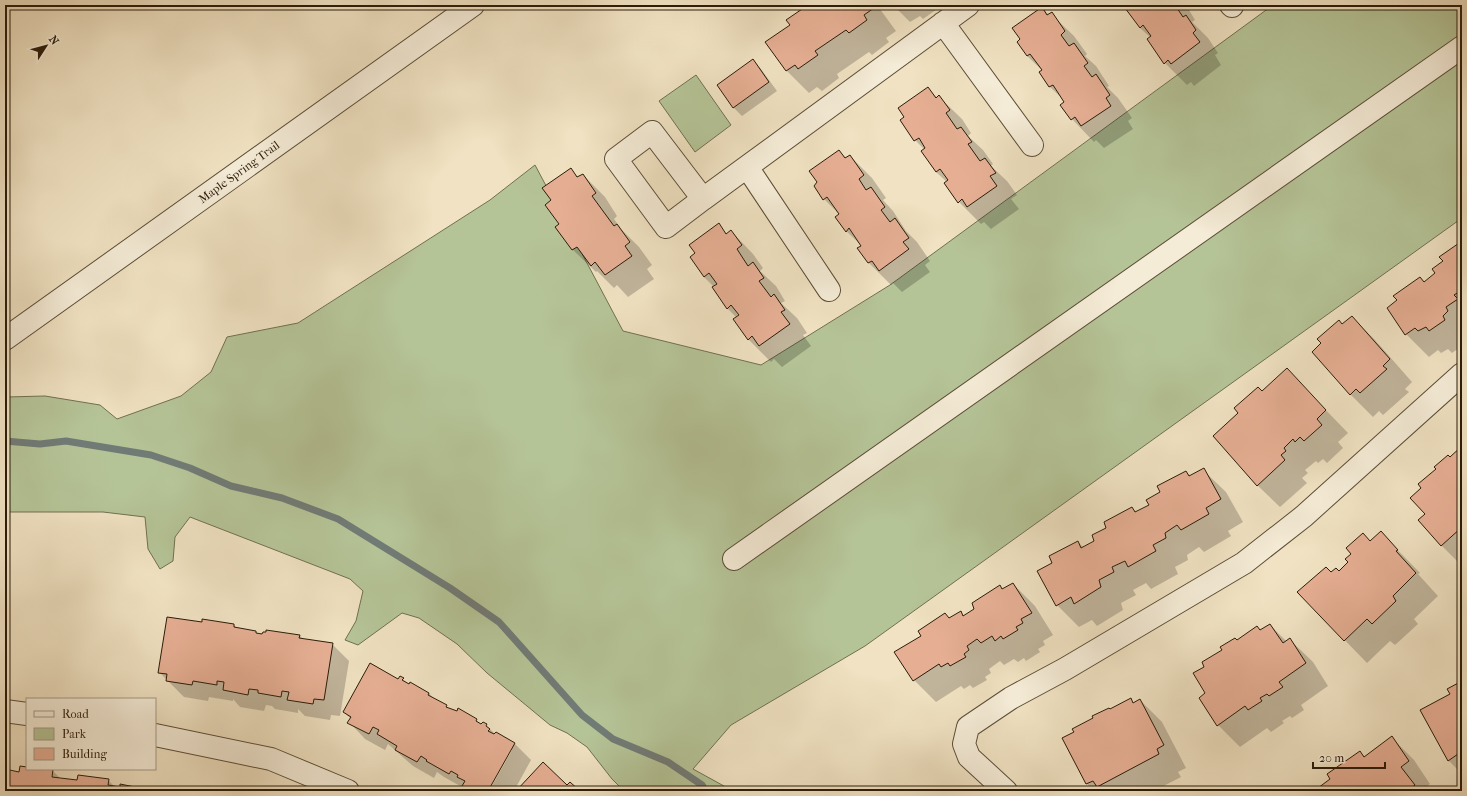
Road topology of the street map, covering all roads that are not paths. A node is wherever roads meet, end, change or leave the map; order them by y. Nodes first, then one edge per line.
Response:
1 (473, 5) edge
2 (968, 5) edge
3 (944, 23) junction
4 (1462, 47) edge
5 (1032, 145) dead end
6 (747, 167) junction
7 (703, 199) dead end
8 (829, 290) dead end
9 (5, 339) edge
10 (1462, 374) edge
11 (734, 558) dead end
12 (5, 711) edge
13 (26, 714) edge
14 (156, 735) edge
15 (348, 791) edge
16 (1006, 791) edge

1 - 9 street, Maple Spring Trail
2 - 3 street
3 - 5 street
3 - 6 street
4 - 11 street
6 - 7 street
6 - 8 street
10 - 16 street
12 - 13 street
14 - 15 street

